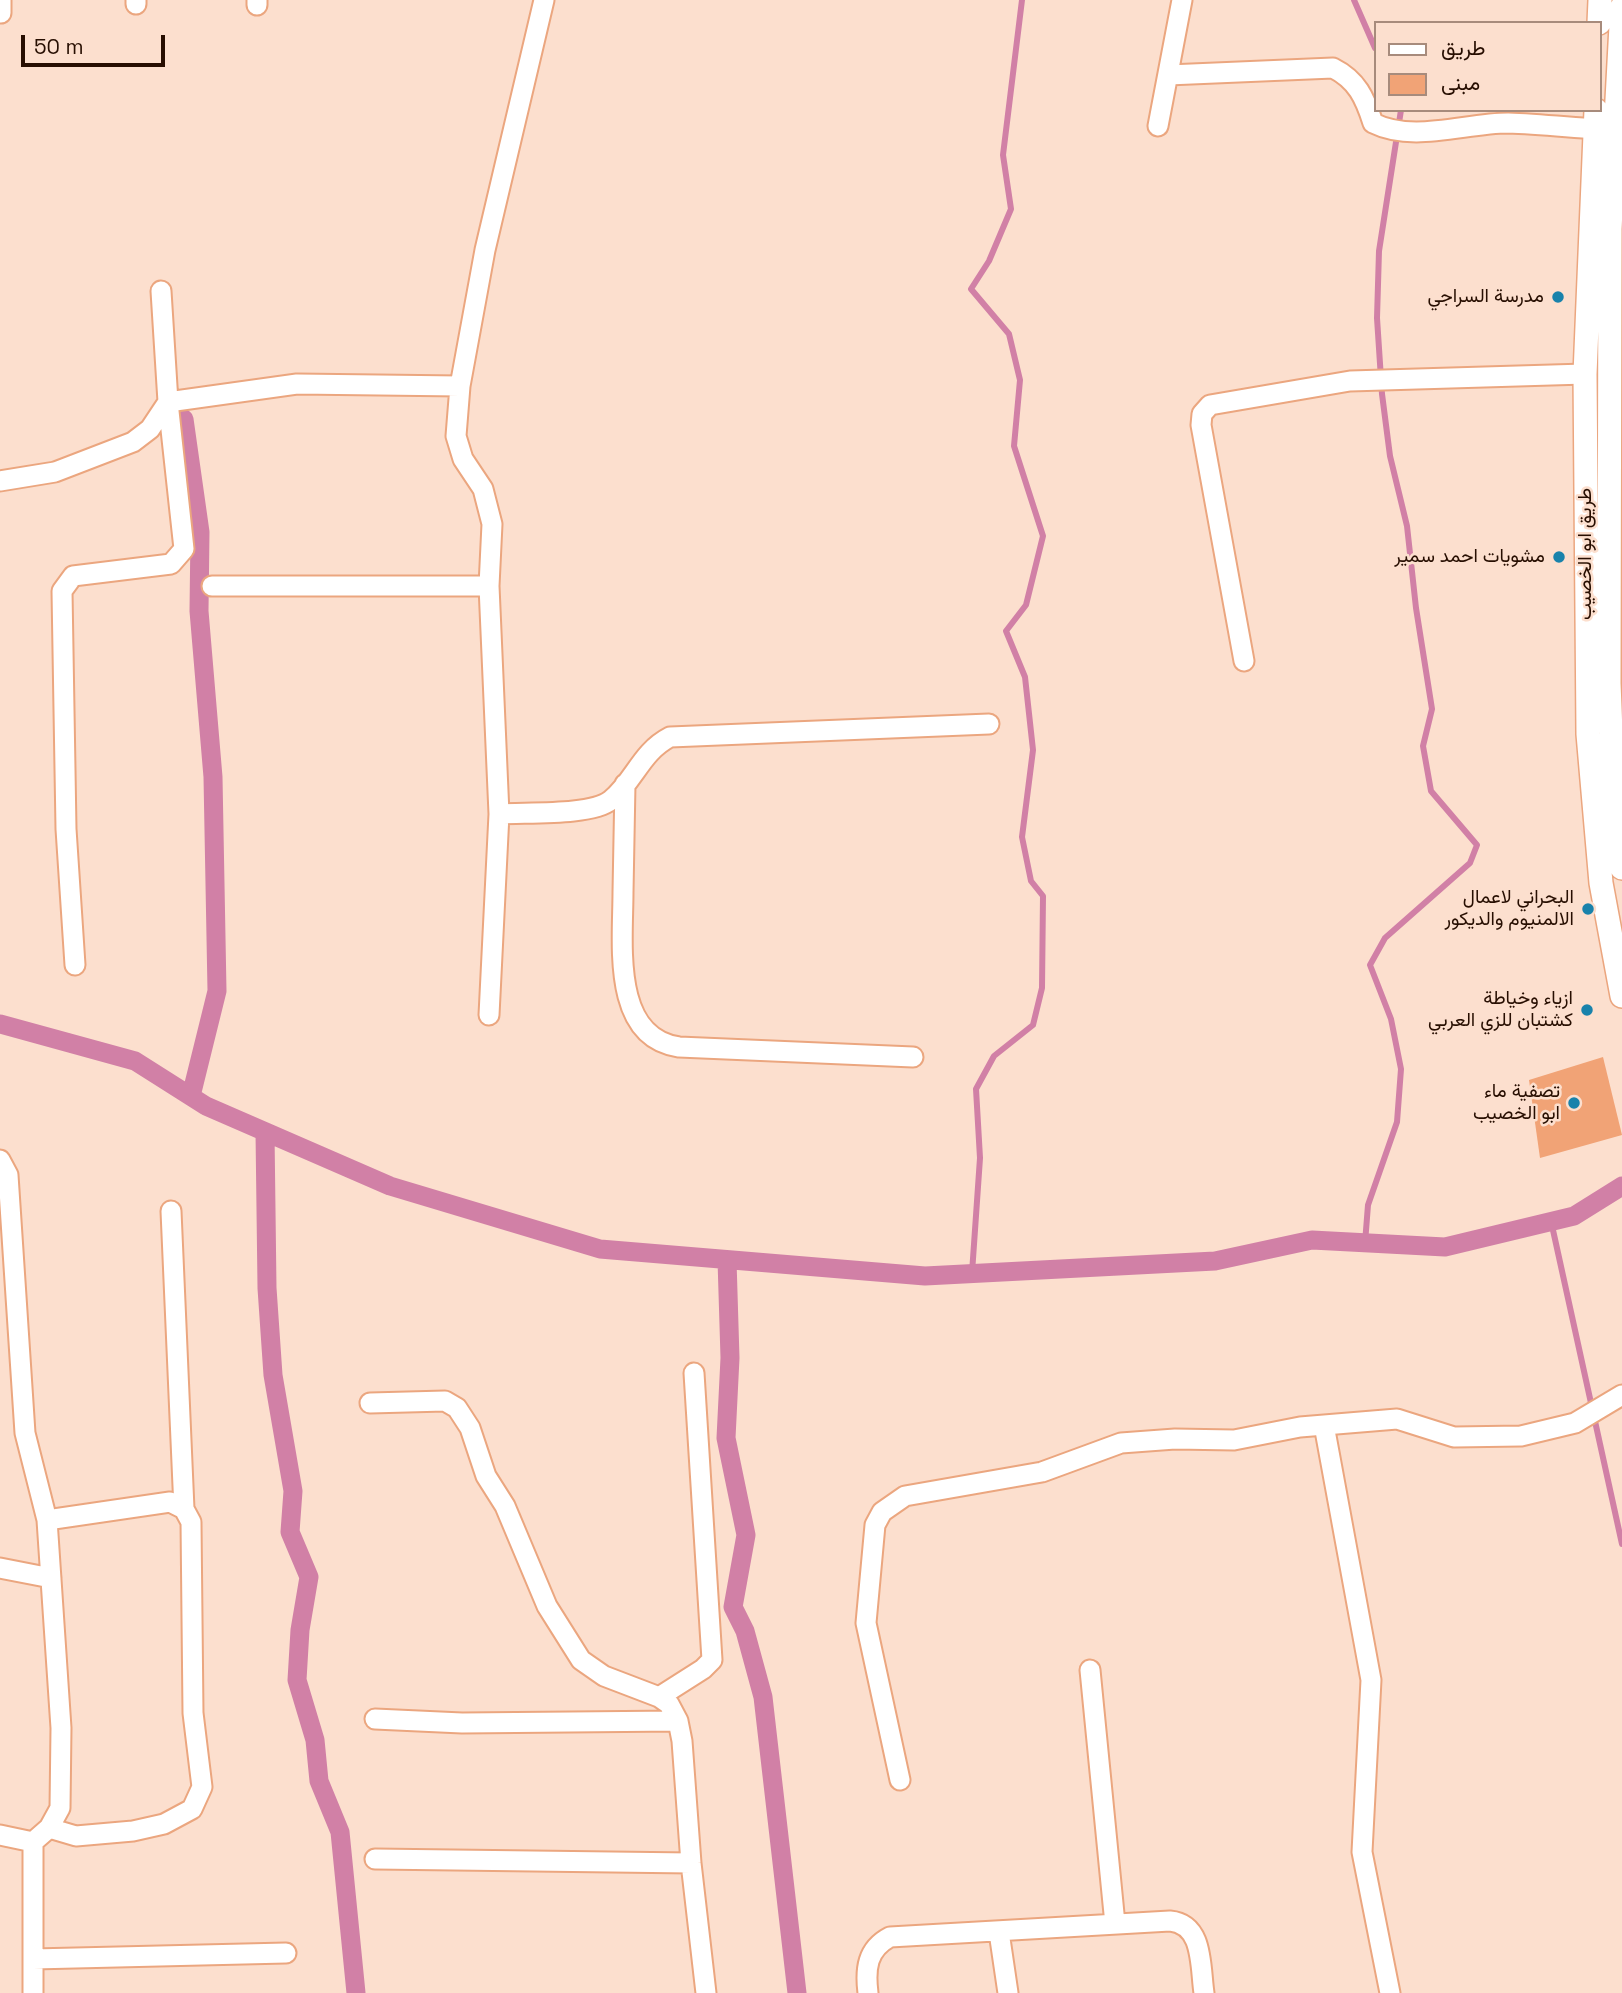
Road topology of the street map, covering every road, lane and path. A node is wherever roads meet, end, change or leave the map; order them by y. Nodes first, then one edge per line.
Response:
1 (544, 0) edge
2 (1182, 0) edge
3 (1600, 0) edge
4 (1622, 7) edge
5 (1599, 21) edge
6 (1168, 75) junction
7 (1595, 119) edge
8 (1158, 126) dead end
9 (1616, 230) edge
10 (161, 291) dead end
11 (1585, 374) junction
12 (460, 386) junction
13 (168, 402) junction
14 (0, 481) edge
15 (212, 586) dead end
16 (489, 586) junction
17 (1244, 661) dead end
18 (989, 724) dead end
19 (625, 784) junction
20 (499, 814) junction
21 (1622, 868) edge
22 (75, 965) dead end
23 (1622, 996) edge
24 (489, 1015) dead end
25 (913, 1057) dead end
26 (0, 1160) edge
27 (172, 1211) dead end
28 (694, 1373) dead end
29 (1616, 1397) edge
30 (370, 1403) dead end
31 (1324, 1425) junction
32 (184, 1509) junction
33 (47, 1520) junction
34 (0, 1568) edge
35 (51, 1578) junction
36 (1090, 1670) dead end
37 (659, 1697) junction
38 (375, 1718) dead end
39 (678, 1721) junction
40 (900, 1780) dead end
41 (49, 1828) junction
42 (0, 1835) edge
43 (33, 1842) junction
44 (375, 1859) dead end
45 (691, 1863) junction
46 (1115, 1924) junction
47 (999, 1931) junction
48 (286, 1952) dead end
49 (33, 1959) junction
50 (33, 1993) edge
51 (706, 1993) edge
52 (868, 1993) edge
53 (1008, 1993) edge
54 (1204, 1993) edge
55 (1390, 1993) edge

1 - 12 street
2 - 6 street
3 - 5 main road
4 - 9 main road, طريق ابو الخصيب
6 - 7 street
6 - 8 street
7 - 11 main road, طريق ابو الخصيب
9 - 21 main road, طريق ابو الخصيب
10 - 13 street
11 - 17 street
11 - 23 main road, طريق ابو الخصيب
12 - 13 street
12 - 16 street
13 - 14 street
13 - 22 street
15 - 16 street
16 - 20 street
18 - 19 street
19 - 20 street
19 - 25 street
20 - 24 street
26 - 33 street
27 - 32 street
28 - 37 street
29 - 31 street
30 - 37 street
31 - 40 street
31 - 55 street
32 - 33 street
32 - 41 street
33 - 35 street
34 - 35 street
35 - 41 street
36 - 46 street
37 - 39 street
38 - 39 street
39 - 45 street
41 - 43 street
42 - 43 street
43 - 49 street
44 - 45 street
45 - 51 street
46 - 47 street
46 - 54 street
47 - 52 street
47 - 53 street
48 - 49 street
49 - 50 street

